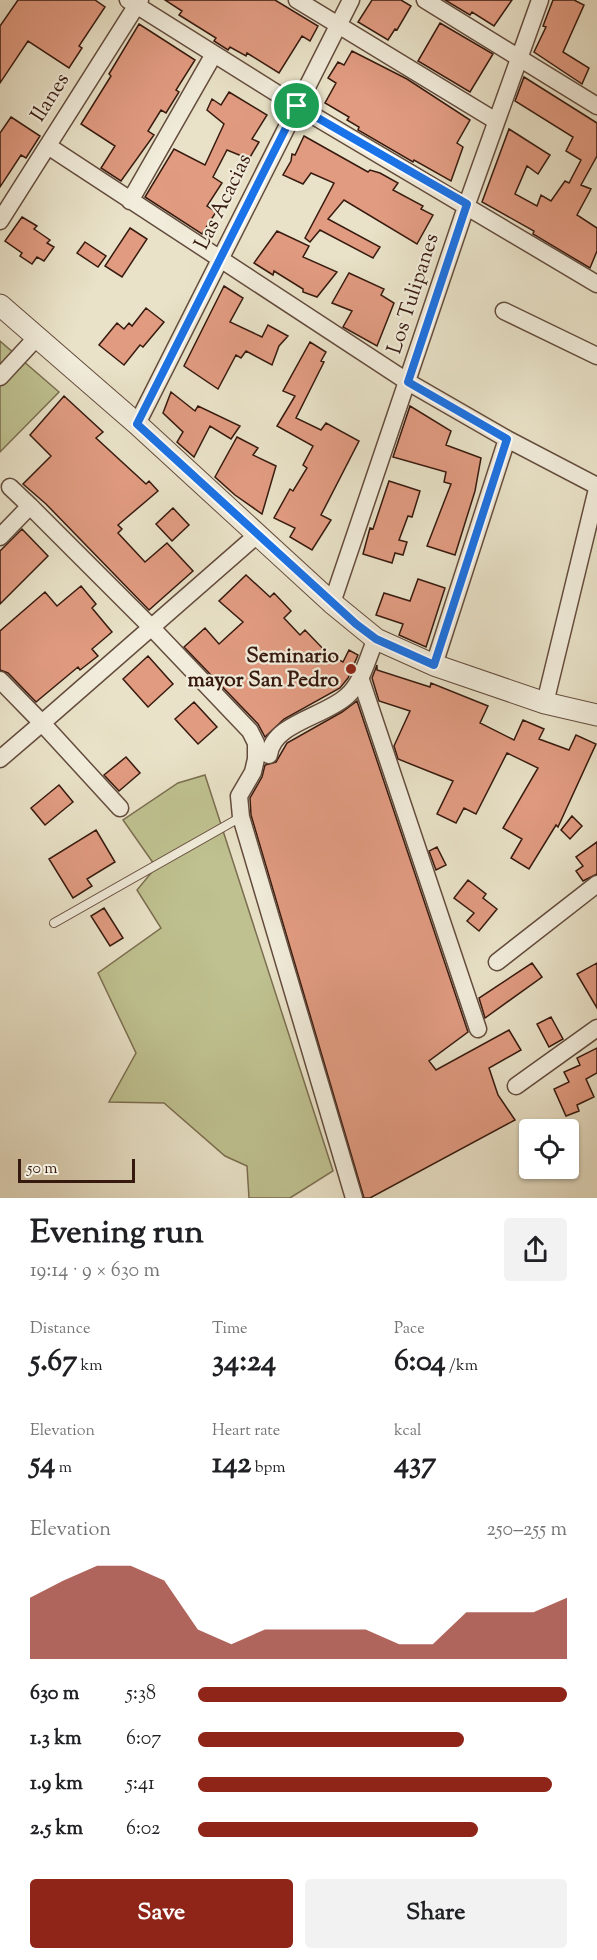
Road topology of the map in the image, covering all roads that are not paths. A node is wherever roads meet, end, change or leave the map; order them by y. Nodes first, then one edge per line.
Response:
1 (297, 0) edge
2 (351, 0) edge
3 (425, 0) edge
4 (540, 0) edge
5 (135, 2) edge
6 (338, 26) junction
7 (214, 54) junction
8 (520, 57) junction
9 (297, 106) junction
10 (597, 106) edge
11 (496, 121) junction
12 (48, 146) junction
13 (130, 201) junction
14 (467, 204) junction
15 (0, 220) edge
16 (221, 260) junction
17 (597, 284) edge
18 (0, 305) edge
19 (504, 311) dead end
20 (37, 337) junction
21 (597, 356) edge
22 (0, 377) edge
23 (408, 382) junction
24 (137, 424) junction
25 (507, 439) junction
26 (10, 487) dead end
27 (597, 488) edge
28 (30, 506) junction
29 (257, 535) junction
30 (0, 537) edge
31 (332, 603) junction
32 (152, 628) junction
33 (376, 639) junction
34 (434, 665) junction
35 (0, 680) edge
36 (361, 680) junction
37 (545, 703) junction
38 (597, 715) edge
39 (42, 723) junction
40 (269, 755) dead end
41 (0, 759) edge
42 (120, 808) dead end
43 (241, 816) junction
44 (597, 884) edge
45 (54, 923) dead end
46 (497, 962) dead end
47 (597, 1028) edge
48 (478, 1029) dead end
49 (516, 1086) dead end
50 (354, 1198) edge

1 - 6 street
2 - 6 street, Las Acacias
3 - 8 street
4 - 8 street, Los Tulipanes
5 - 7 street
5 - 12 street, Ilanes
6 - 9 street, Las Acacias
6 - 11 street
7 - 9 street
7 - 13 street
8 - 10 street
8 - 11 street, Los Tulipanes
9 - 14 street
9 - 16 street, Las Acacias
11 - 14 street, Los Tulipanes
12 - 13 street
12 - 15 street, Ilanes
13 - 16 street
14 - 17 street
14 - 23 street, Los Tulipanes
16 - 23 street
16 - 24 street, Las Acacias
18 - 20 street
19 - 21 street
20 - 22 street
20 - 24 street
23 - 25 street
23 - 31 street, Los Tulipanes
24 - 29 street
25 - 27 street
25 - 34 street
26 - 28 street
27 - 37 street
28 - 30 street
28 - 32 street
29 - 31 street
29 - 32 street
31 - 33 street
32 - 39 street
32 - 43 street
33 - 34 street
33 - 36 street
34 - 37 street
35 - 39 street
36 - 40 street
36 - 48 street
37 - 38 street
39 - 41 street
39 - 42 street
43 - 45 lane
43 - 50 street
44 - 46 street
47 - 49 street

